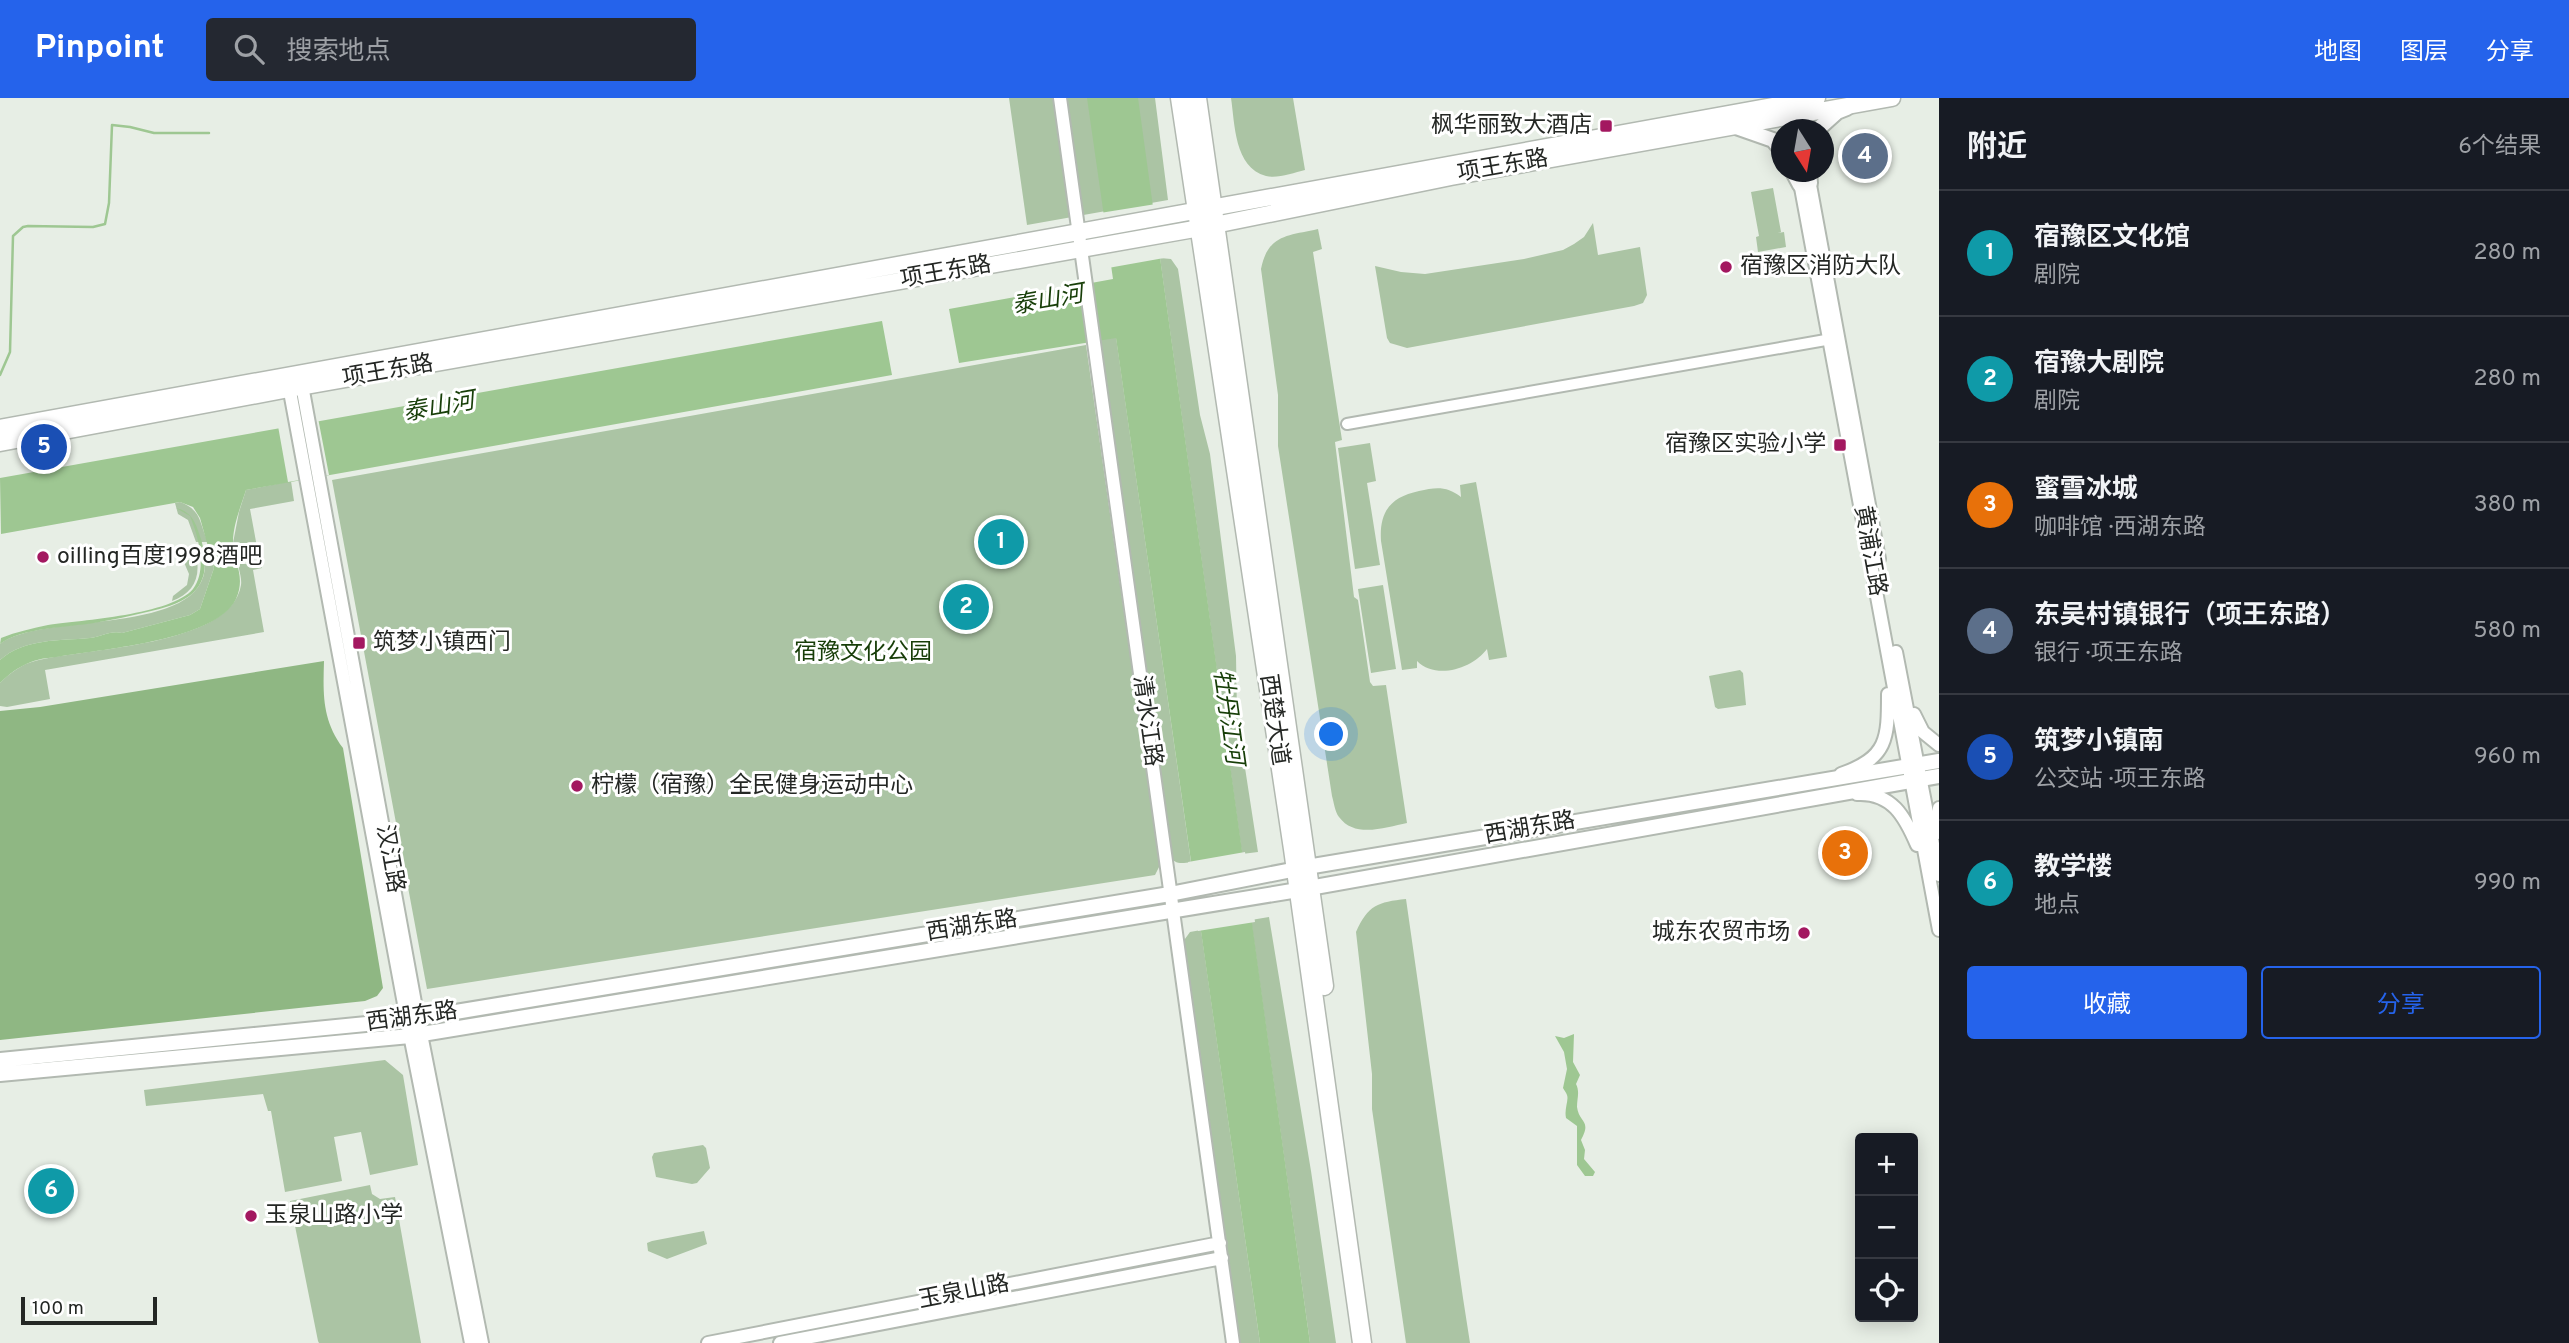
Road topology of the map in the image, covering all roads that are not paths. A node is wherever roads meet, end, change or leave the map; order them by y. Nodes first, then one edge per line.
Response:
1 (1060, 98) edge
2 (1180, 98) edge
3 (1197, 98) edge
4 (1761, 98) edge
5 (1817, 98) edge
6 (1892, 98) edge
7 (1858, 104) junction
8 (1793, 111) edge
9 (1830, 119) edge
10 (1731, 120) junction
11 (1771, 139) edge
12 (1804, 182) edge
13 (1206, 218) junction
14 (1078, 232) junction
15 (1080, 249) junction
16 (1835, 338) junction
17 (294, 381) junction
18 (1347, 424) dead end
19 (0, 428) edge
20 (0, 443) edge
21 (1893, 657) junction
22 (1939, 745) edge
23 (1939, 761) edge
24 (1914, 773) junction
25 (1939, 776) edge
26 (1807, 783) junction
27 (1812, 799) junction
28 (1939, 808) edge
29 (1301, 868) junction
30 (1934, 869) edge
31 (1304, 889) junction
32 (1177, 892) junction
33 (1180, 910) junction
34 (1939, 930) edge
35 (413, 1020) junction
36 (416, 1035) junction
37 (0, 1060) edge
38 (0, 1073) edge
39 (1220, 1243) junction
40 (1222, 1258) junction
41 (471, 1343) edge
42 (482, 1343) edge
43 (708, 1343) edge
44 (780, 1343) edge
45 (1233, 1343) edge
46 (1363, 1343) edge
47 (1375, 1343) edge

1 - 14 street, 清水江路
2 - 13 highway, 西楚大道
3 - 13 highway, 西楚大道
4 - 10 main road
5 - 8 main road, 项王东路
6 - 7 main road, 项王东路
7 - 8 main road, 项王东路
7 - 9 main road
8 - 10 main road, 项王东路
10 - 11 main road
10 - 13 main road, 项王东路
12 - 16 street, 黄浦江路
13 - 14 main road, 项王东路
13 - 15 main road, 项王东路
13 - 29 highway, 西楚大道
14 - 15 street, 清水江路
14 - 17 main road, 项王东路
15 - 17 main road, 项王东路
15 - 32 street, 清水江路
16 - 18 street
16 - 21 street, 黄浦江路
17 - 19 main road, 项王东路
17 - 20 main road, 项王东路
17 - 35 street, 汉江路
21 - 22 street
21 - 24 street, 黄浦江路
21 - 26 street
23 - 24 main road, 西湖东路
24 - 25 main road, 西湖东路
24 - 26 main road, 西湖东路
24 - 27 main road, 西湖东路
24 - 30 street, 黄浦江路
26 - 29 main road, 西湖东路
27 - 30 street
27 - 31 main road, 西湖东路
28 - 30 street
29 - 31 highway, 西楚大道
29 - 32 main road, 西湖东路
30 - 34 street, 黄浦江路
31 - 33 main road, 西湖东路
31 - 46 highway, 西楚大道
31 - 47 highway, 西楚大道
32 - 33 street, 清水江路
32 - 35 main road, 西湖东路
33 - 36 main road, 西湖东路
33 - 39 street, 清水江路
35 - 36 street, 汉江路
35 - 37 main road, 西湖东路
36 - 38 main road, 西湖东路
36 - 41 street, 汉江路
36 - 42 street, 汉江路
39 - 40 street, 清水江路
39 - 43 street, 玉泉山路
40 - 44 street, 玉泉山路
40 - 45 street, 清水江路

